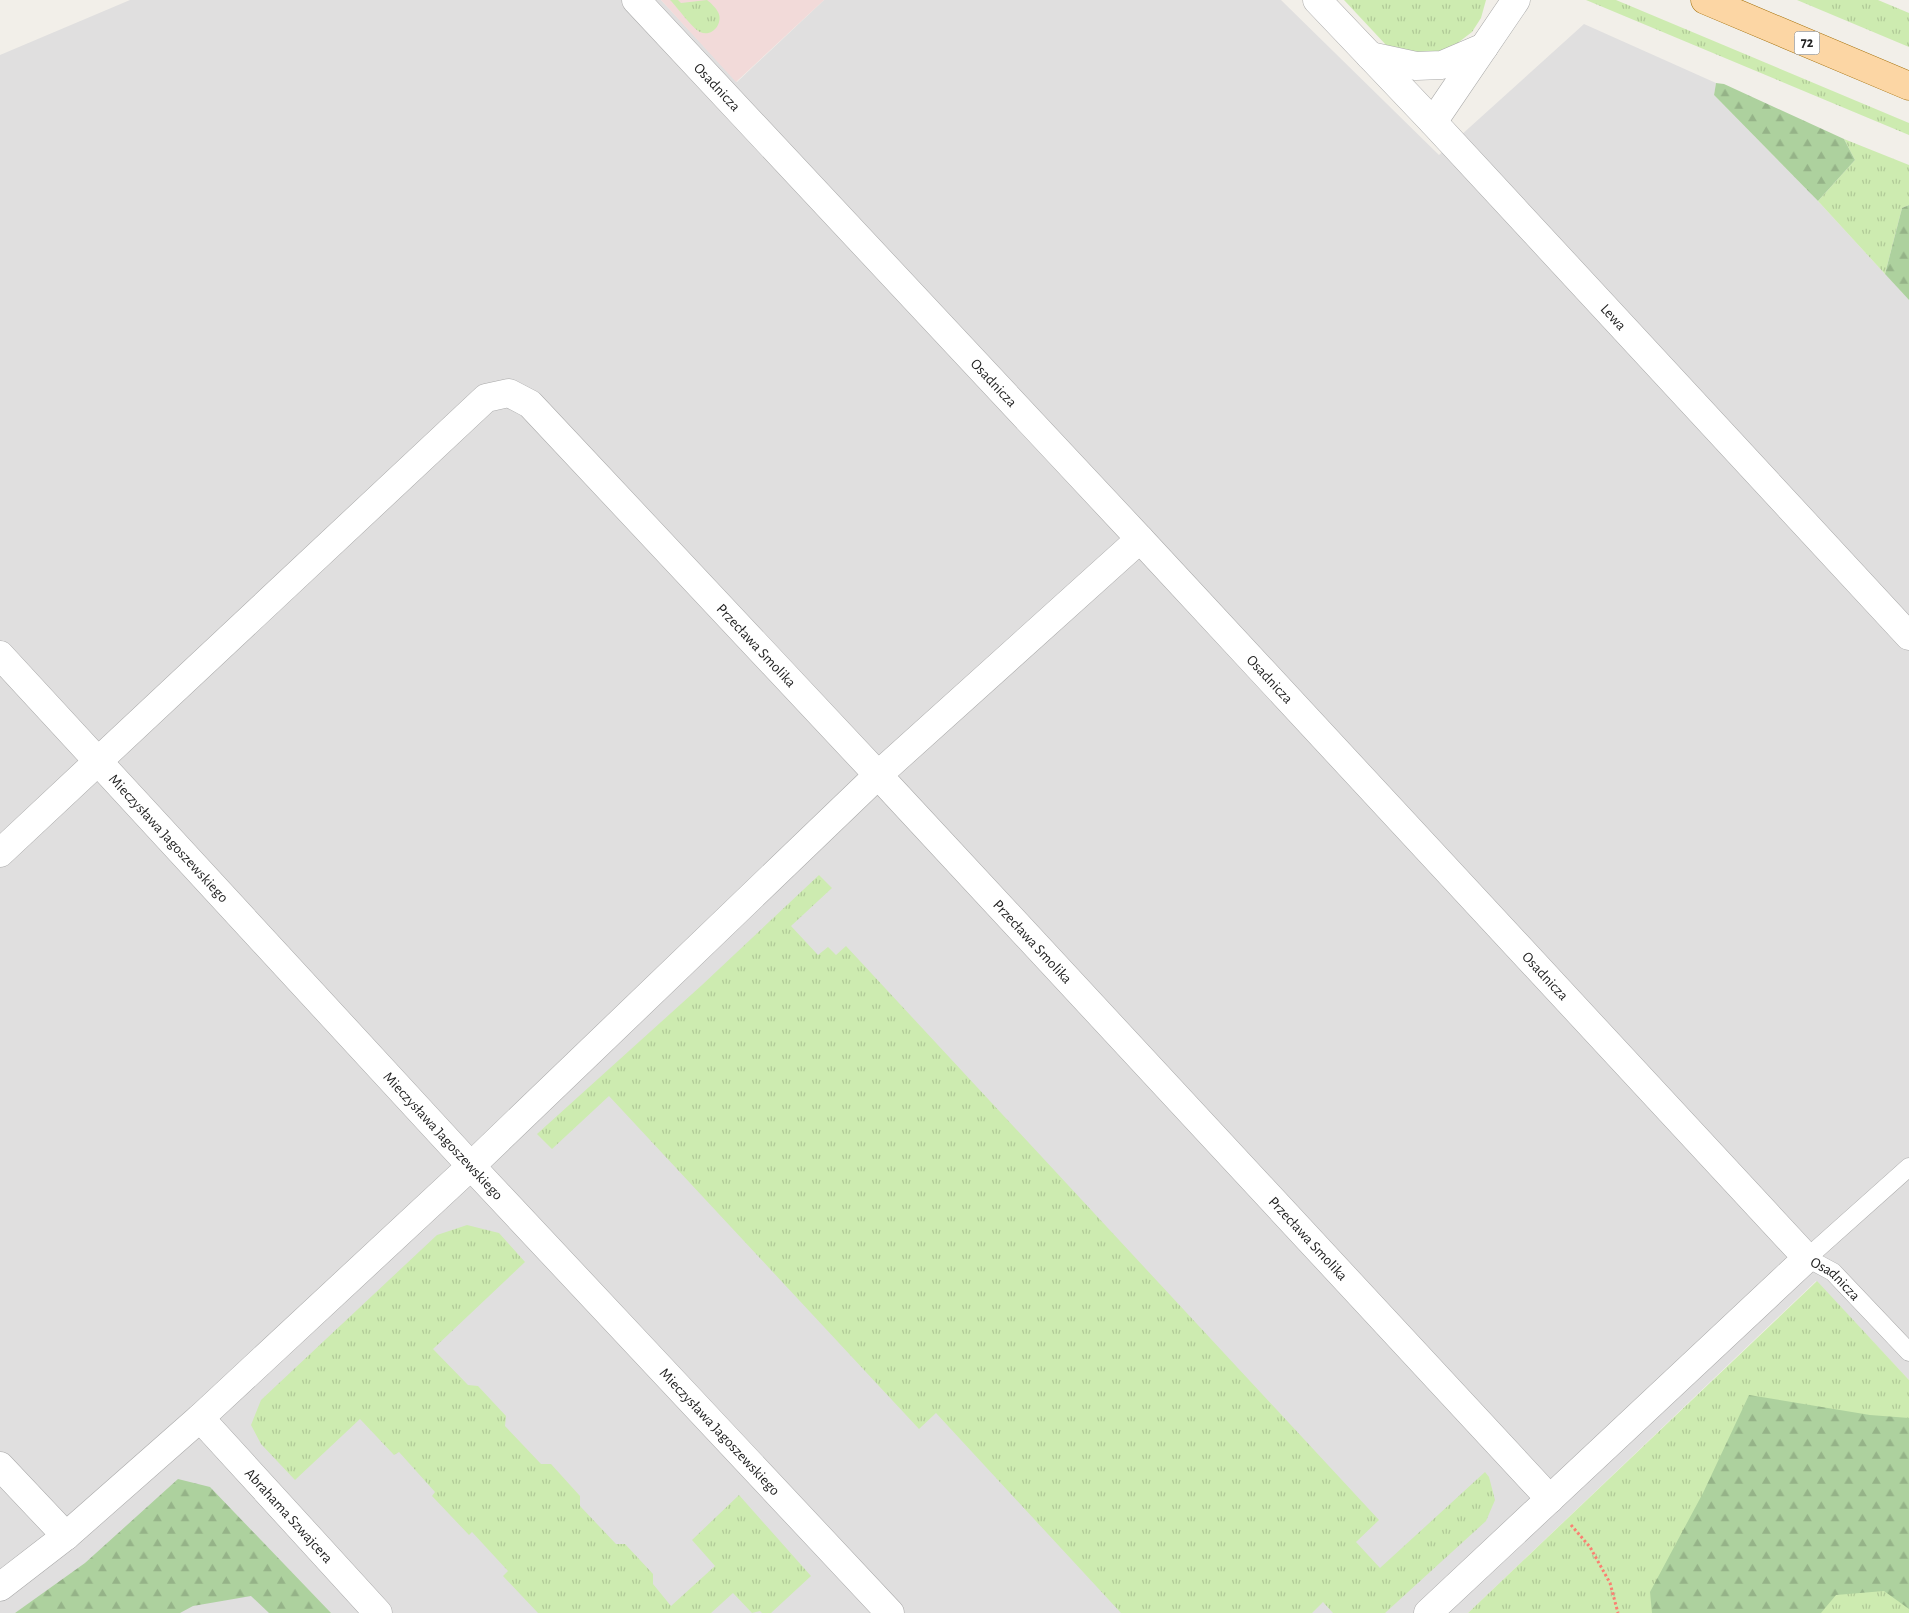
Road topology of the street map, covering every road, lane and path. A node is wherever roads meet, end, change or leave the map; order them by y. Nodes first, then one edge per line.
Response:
1 (636, 0) edge
2 (1316, 0) edge
3 (1516, 0) edge
4 (1705, 0) edge
5 (1484, 47) junction
6 (1370, 56) junction
7 (1909, 86) edge
8 (1433, 122) junction
9 (1140, 539) junction
10 (1909, 636) edge
11 (0, 655) edge
12 (99, 761) junction
13 (878, 775) junction
14 (0, 854) edge
15 (471, 1166) junction
16 (1909, 1167) edge
17 (1807, 1258) junction
18 (1909, 1352) edge
19 (200, 1418) junction
20 (0, 1466) edge
21 (1550, 1499) junction
22 (1571, 1524) dead end
23 (66, 1536) junction
24 (0, 1587) edge
25 (378, 1613) edge
26 (890, 1613) edge
27 (1428, 1613) edge
28 (1618, 1613) edge

1 - 9 street, Osadnicza
2 - 6 street, Lewa
3 - 5 street
4 - 7 main road, 72
5 - 6 street
5 - 8 street
6 - 8 street, Lewa
8 - 10 street, Lewa
9 - 13 street
9 - 17 street, Osadnicza
11 - 12 street, Mieczysława Jagoszewskiego
12 - 13 street, Przecława Smolika
12 - 14 street
12 - 15 street, Mieczysława Jagoszewskiego
13 - 15 street
13 - 21 street, Przecława Smolika
15 - 19 street
15 - 26 street, Mieczysława Jagoszewskiego
16 - 17 lane
17 - 18 lane, Osadnicza
17 - 21 street
19 - 23 street
19 - 25 street, Abrahama Szwajcera
20 - 23 street
21 - 27 street
22 - 28 path
23 - 24 street

